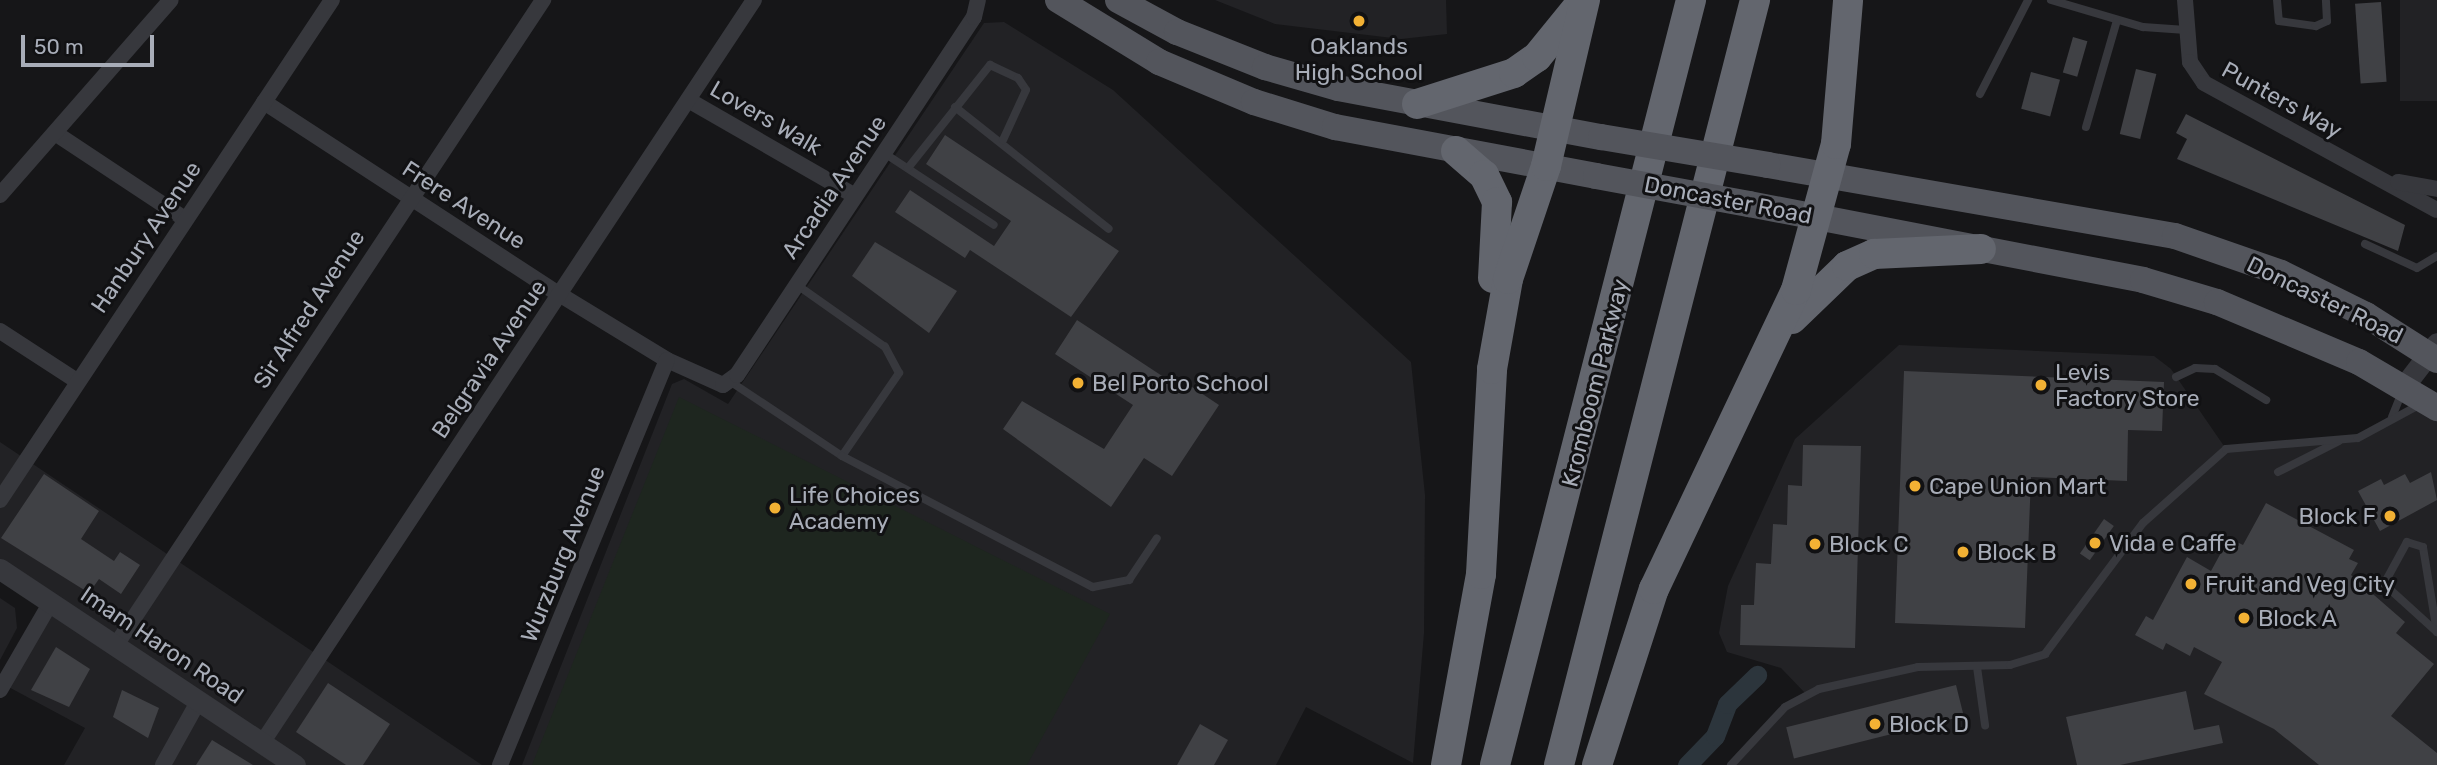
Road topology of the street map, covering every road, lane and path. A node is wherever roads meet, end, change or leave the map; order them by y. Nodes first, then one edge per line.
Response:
1 (171, 0) edge
2 (332, 0) edge
3 (543, 0) edge
4 (754, 0) edge
5 (978, 0) edge
6 (1058, 0) edge
7 (1118, 0) edge
8 (1583, 0) edge
9 (1691, 0) edge
10 (1755, 0) edge
11 (1848, 0) edge
12 (2028, 0) edge
13 (2051, 0) edge
14 (2185, 0) edge
15 (2277, 0) edge
16 (2326, 0) edge
17 (2116, 20) junction
18 (2186, 30) junction
19 (1980, 94) dead end
20 (690, 101) junction
21 (264, 103) junction
22 (1417, 104) junction
23 (955, 107) junction
24 (2086, 127) dead end
25 (1552, 128) junction
26 (55, 133) junction
27 (1003, 140) junction
28 (1456, 151) junction
29 (884, 153) junction
30 (1546, 166) junction
31 (908, 168) junction
32 (1831, 174) junction
33 (2379, 177) junction
34 (2437, 189) edge
35 (0, 195) edge
36 (855, 196) junction
37 (411, 197) junction
38 (2437, 209) edge
39 (1819, 217) junction
40 (185, 219) junction
41 (994, 225) dead end
42 (1109, 229) dead end
43 (2365, 244) dead end
44 (1981, 249) junction
45 (2437, 256) edge
46 (797, 285) junction
47 (559, 294) junction
48 (0, 331) edge
49 (1769, 348) junction
50 (2434, 352) edge
51 (667, 360) junction
52 (1492, 369) junction
53 (2176, 377) dead end
54 (77, 382) junction
55 (723, 383) junction
56 (2404, 386) junction
57 (2266, 400) dead end
58 (2434, 400) edge
59 (2392, 417) junction
60 (2342, 440) junction
61 (842, 456) junction
62 (2278, 472) dead end
63 (0, 500) edge
64 (1157, 538) dead end
65 (0, 569) edge
66 (51, 602) junction
67 (2437, 632) edge
68 (116, 645) junction
69 (1977, 667) junction
70 (0, 690) edge
71 (199, 700) junction
72 (1985, 724) dead end
73 (262, 743) junction
74 (163, 765) edge
75 (295, 765) edge
76 (500, 765) edge
77 (1446, 765) edge
78 (1495, 765) edge
79 (1559, 765) edge
80 (1597, 765) edge
81 (1731, 765) edge

1 - 26 street
2 - 21 street, Hanbury Avenue
3 - 37 street, Sir Alfred Avenue
4 - 20 street, Belgravia Avenue
5 - 29 street, Arcadia Avenue
6 - 28 main road, Doncaster Road
7 - 22 main road, Doncaster Road
8 - 22 highway
8 - 25 highway
9 - 78 highway, Kromboom Parkway
10 - 79 highway
11 - 32 highway
12 - 19 lane
13 - 17 lane
14 - 18 street, Punters Way
15 - 16 lane
17 - 18 lane
17 - 24 lane
18 - 33 street, Punters Way
20 - 36 street, Lovers Walk
20 - 47 street, Belgravia Avenue
21 - 37 street, Frere Avenue
21 - 40 street, Hanbury Avenue
22 - 25 main road, Doncaster Road
23 - 27 lane
23 - 27 lane
23 - 31 lane
25 - 30 highway
25 - 32 main road, Doncaster Road, bridge
26 - 35 street
26 - 40 street
27 - 42 lane
28 - 30 main road, Doncaster Road
28 - 52 highway
29 - 31 lane
29 - 36 street, Arcadia Avenue
30 - 39 main road, Doncaster Road, bridge
30 - 52 highway
31 - 41 lane
32 - 39 highway
32 - 50 main road, Doncaster Road
33 - 34 street, Punters Way
33 - 38 street, Punters Way
36 - 46 street, Arcadia Avenue
37 - 47 street, Frere Avenue
37 - 68 street, Sir Alfred Avenue
39 - 44 main road, Doncaster Road
39 - 49 highway
40 - 54 street, Hanbury Avenue
43 - 45 lane
44 - 49 highway
44 - 56 main road, Doncaster Road
46 - 55 street, Arcadia Avenue
46 - 61 lane
47 - 51 street, Frere Avenue
47 - 73 street, Belgravia Avenue
48 - 54 street
49 - 80 highway
50 - 56 street, Doncaster Road
51 - 55 street, Frere Avenue
51 - 76 street, Wurzburg Avenue
52 - 77 highway
53 - 57 lane
54 - 63 street, Hanbury Avenue
55 - 61 lane
56 - 58 main road, Doncaster Road
56 - 59 lane, Doncaster Road
58 - 59 lane, Doncaster Road
59 - 60 lane, Doncaster Road
60 - 62 lane
60 - 69 lane, Doncaster Road
61 - 64 lane
65 - 66 street, Imam Haron Road
66 - 68 street, Imam Haron Road
66 - 70 street
67 - 67 lane
68 - 71 street, Imam Haron Road
69 - 72 lane
69 - 81 lane, Doncaster Road
71 - 73 street, Imam Haron Road
71 - 74 street
73 - 75 street, Imam Haron Road

